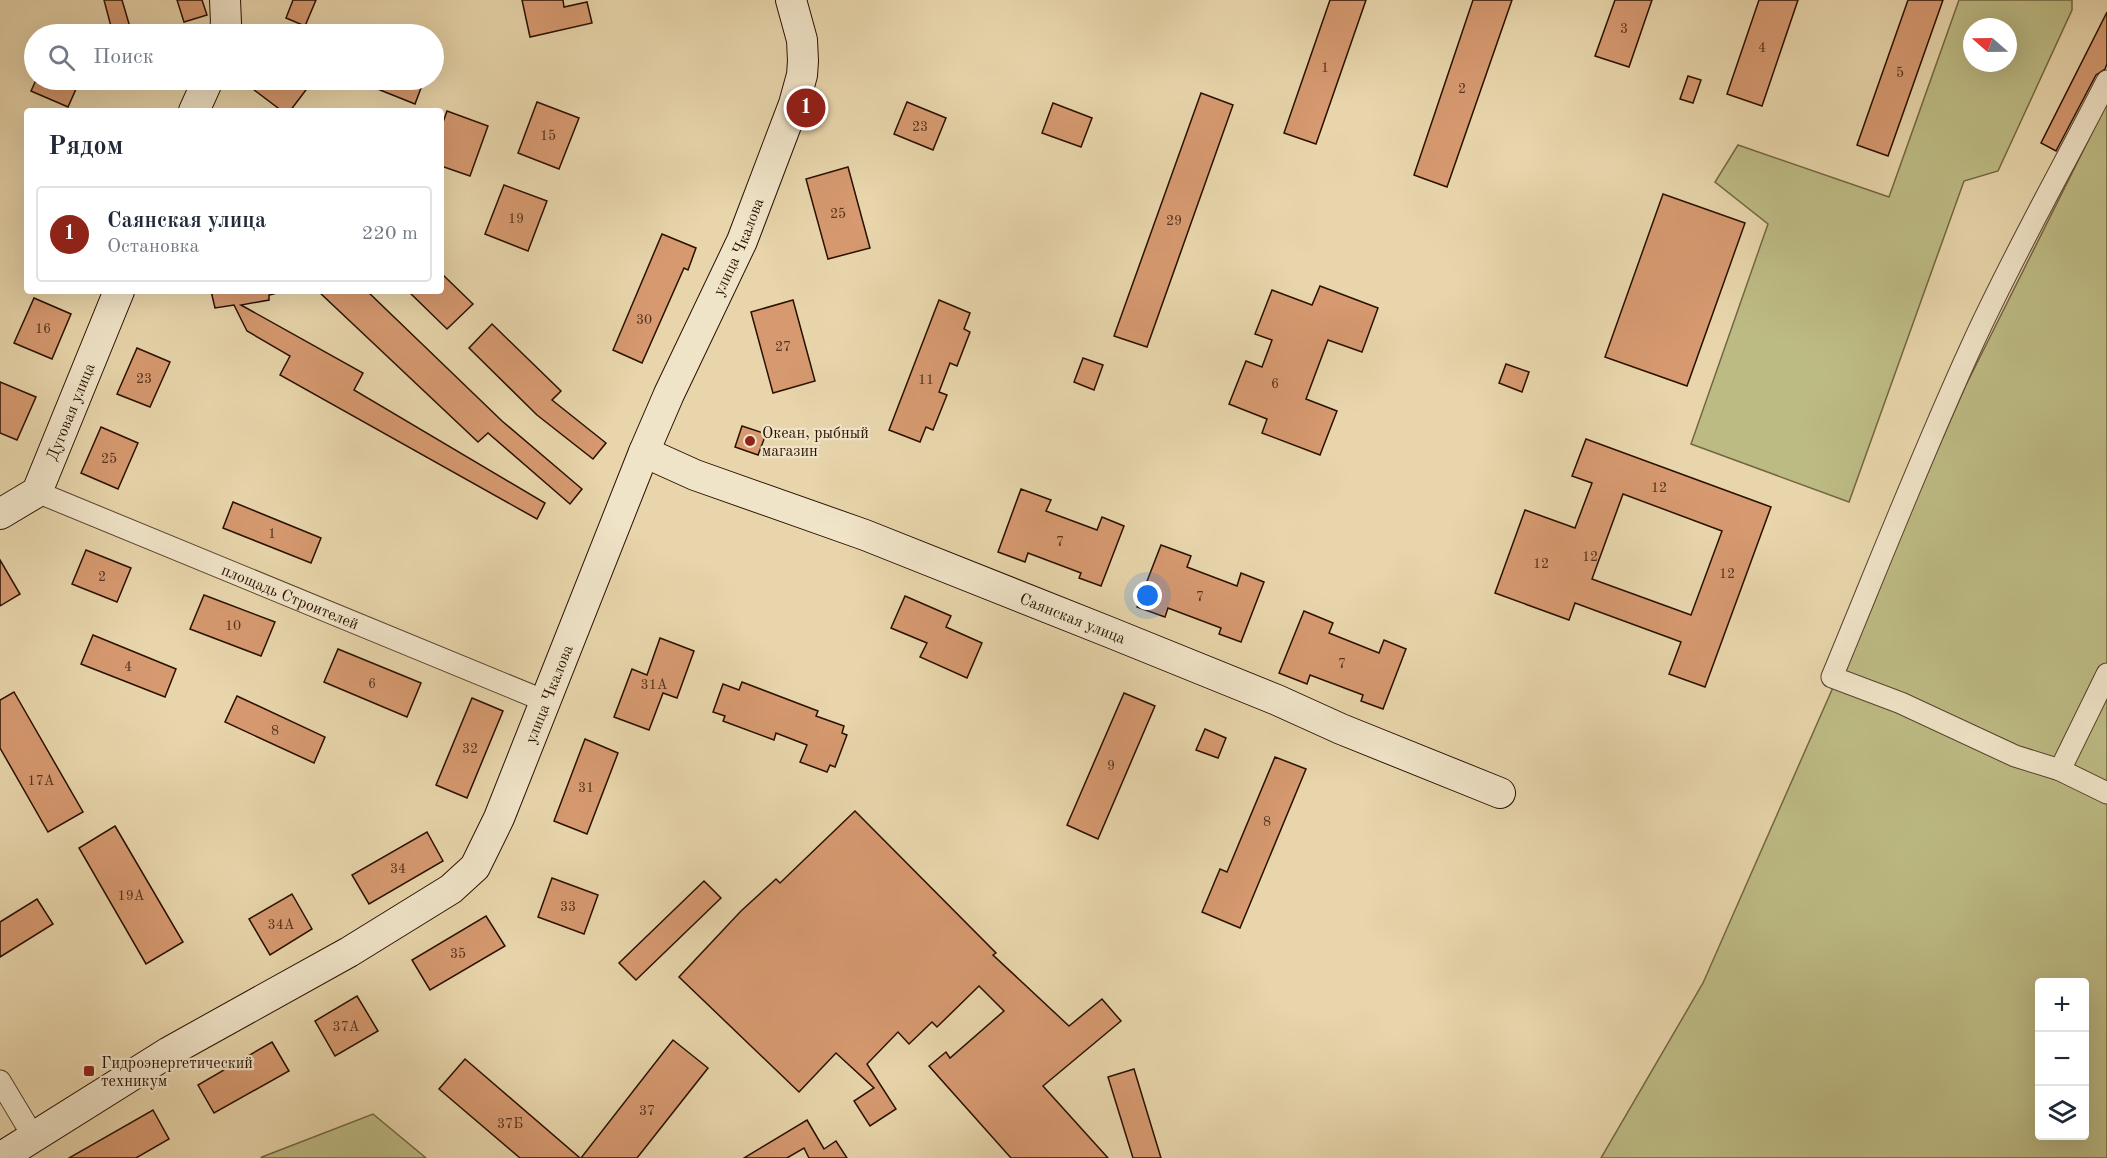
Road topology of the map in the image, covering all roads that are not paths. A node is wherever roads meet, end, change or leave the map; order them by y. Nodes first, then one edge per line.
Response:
1 (225, 0) edge
2 (792, 0) edge
3 (226, 24) edge
4 (2107, 81) edge
5 (203, 90) edge
6 (195, 108) edge
7 (118, 294) edge
8 (644, 452) junction
9 (37, 492) junction
10 (0, 514) edge
11 (2107, 674) edge
12 (545, 700) junction
13 (2060, 770) junction
14 (1500, 793) dead end
15 (2107, 793) edge
16 (0, 1081) edge
17 (33, 1136) junction
18 (0, 1158) edge

1 - 3 main road
2 - 8 main road, улица Чкалова
4 - 13 street
5 - 6 main road
7 - 9 main road, Дуговая улица
8 - 12 main road, улица Чкалова
8 - 14 main road, Саянская улица
9 - 10 main road
9 - 12 street, площадь Строителей
11 - 13 street
12 - 17 main road, улица Чкалова
13 - 15 street
16 - 17 street
17 - 18 main road, улица Чкалова

